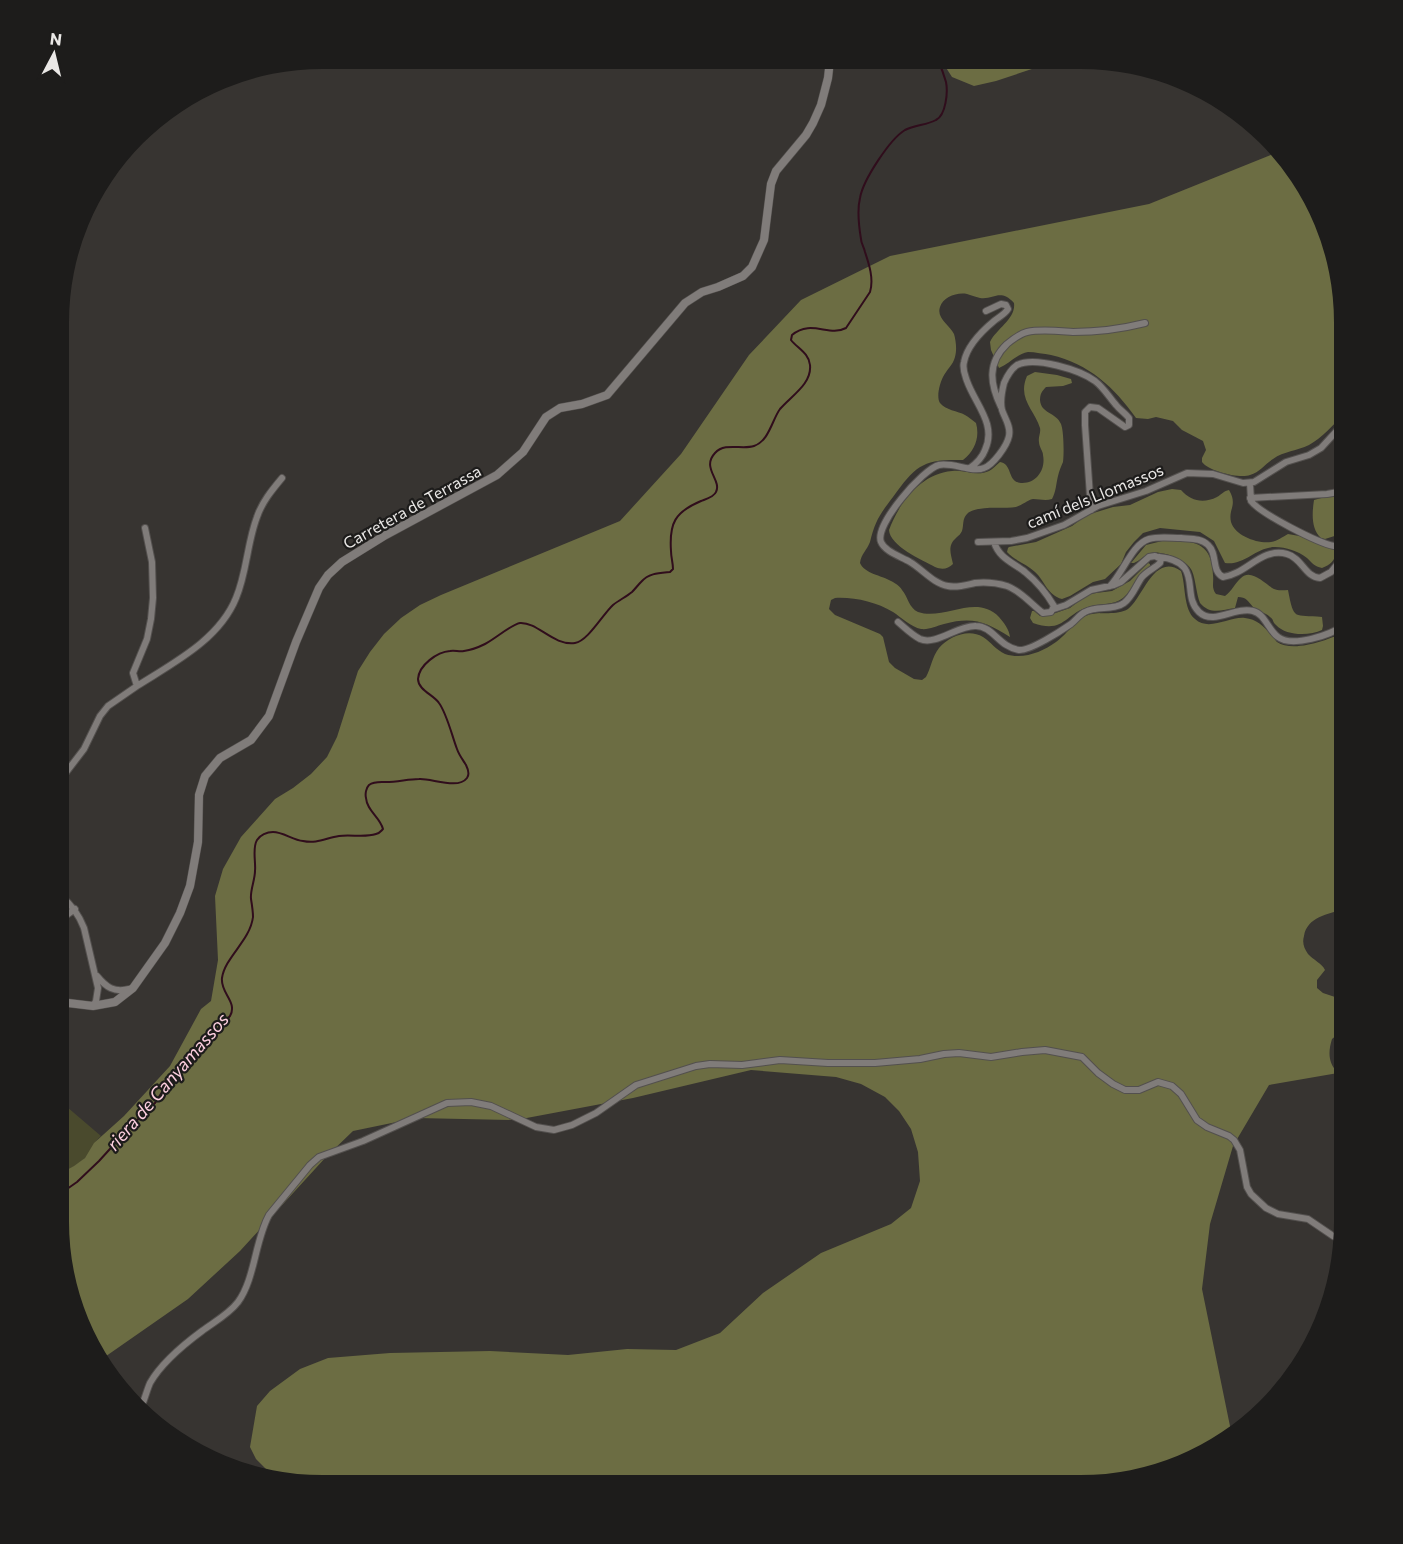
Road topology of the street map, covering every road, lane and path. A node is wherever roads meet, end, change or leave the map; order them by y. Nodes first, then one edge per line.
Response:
1 (829, 69) edge
2 (986, 311) dead end
3 (1145, 323) dead end
4 (1002, 410) junction
5 (1334, 434) edge
6 (970, 468) junction
7 (282, 478) dead end
8 (1250, 483) junction
9 (1334, 493) edge
10 (1250, 498) junction
11 (1091, 510) junction
12 (145, 528) dead end
13 (978, 542) dead end
14 (994, 542) junction
15 (1334, 546) edge
16 (1160, 558) junction
17 (1334, 568) edge
18 (1110, 586) junction
19 (1053, 609) junction
20 (898, 622) dead end
21 (1334, 631) edge
22 (137, 686) junction
23 (69, 768) edge
24 (69, 903) edge
25 (75, 909) junction
26 (69, 913) edge
27 (94, 974) junction
28 (133, 988) junction
29 (69, 1003) edge
30 (93, 1006) junction
31 (1333, 1236) edge
32 (143, 1401) edge

1 - 28 street, Carretera de Terrassa
2 - 6 street
3 - 4 street
4 - 6 street
4 - 11 street
5 - 8 street
6 - 19 street
7 - 22 street
8 - 10 street
8 - 11 street, camí dels Llomassos
9 - 10 street
10 - 15 street
11 - 14 street, camí dels Llomassos
12 - 22 street
13 - 14 street, camí dels Llomassos
14 - 19 street
16 - 18 street
16 - 20 street
16 - 21 street
17 - 18 street
18 - 19 street
22 - 23 street
24 - 25 street
25 - 26 street
25 - 27 street
27 - 28 street
27 - 30 street
28 - 30 street, Carretera de Terrassa
29 - 30 street, Carretera de Terrassa
31 - 32 street

